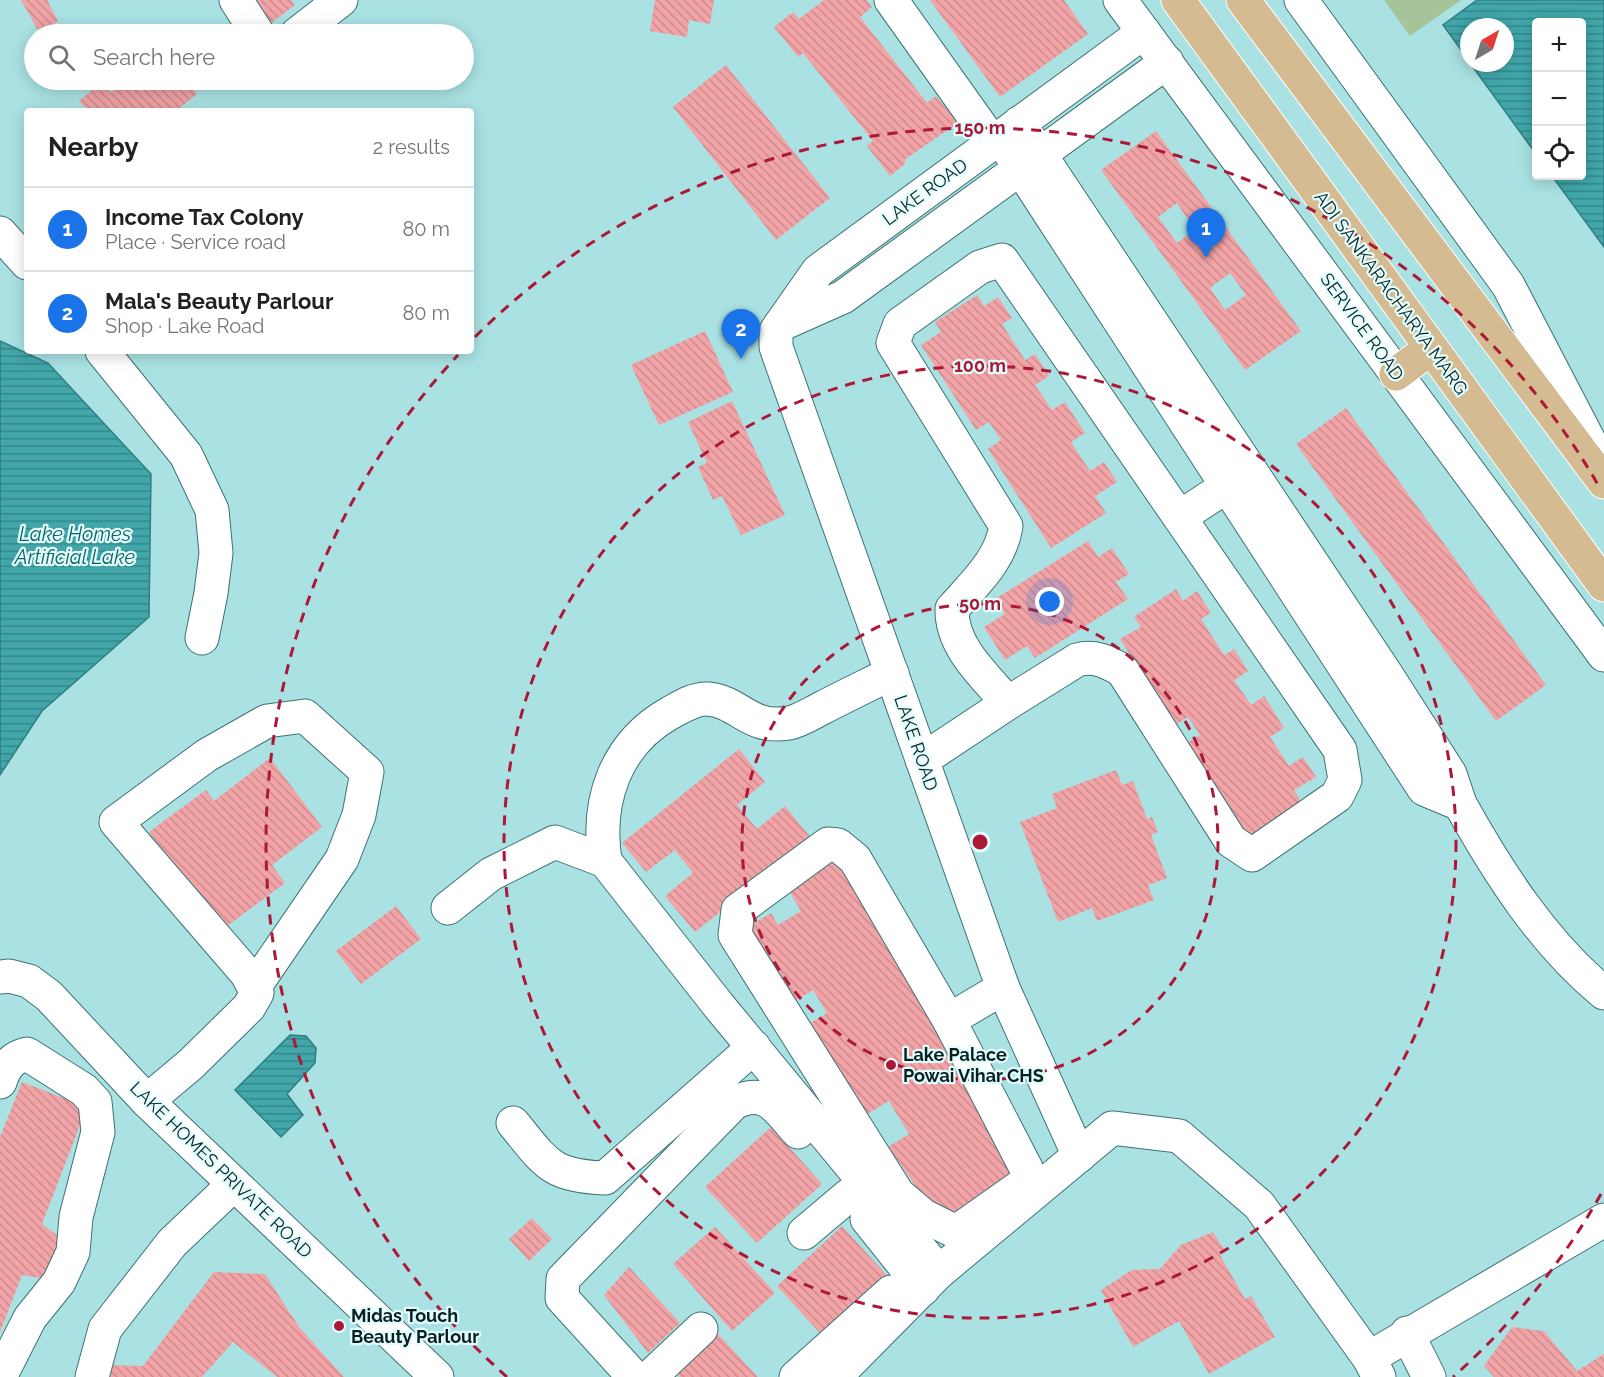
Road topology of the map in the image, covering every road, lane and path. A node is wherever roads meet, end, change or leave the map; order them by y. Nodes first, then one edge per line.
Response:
1 (236, 0) edge
2 (341, 0) edge
3 (891, 0) edge
4 (1120, 0) edge
5 (1178, 0) edge
6 (1244, 0) edge
7 (1301, 0) edge
8 (252, 24) edge
9 (310, 24) edge
10 (1144, 32) junction
11 (1167, 62) junction
12 (1004, 134) junction
13 (1031, 162) junction
14 (0, 233) edge
15 (24, 260) edge
16 (780, 325) junction
17 (1431, 348) junction
18 (104, 354) edge
19 (1396, 374) junction
20 (1194, 411) junction
21 (1604, 471) edge
22 (1604, 482) edge
23 (1227, 486) junction
24 (1180, 517) junction
25 (1604, 585) edge
26 (202, 638) dead end
27 (1604, 655) edge
28 (892, 673) junction
29 (1008, 703) junction
30 (922, 760) junction
31 (1461, 804) junction
32 (605, 861) junction
33 (448, 908) dead end
34 (0, 978) edge
35 (255, 986) junction
36 (1003, 988) junction
37 (1604, 993) edge
38 (949, 1020) junction
39 (754, 1047) junction
40 (2, 1070) edge
41 (147, 1101) junction
42 (513, 1123) dead end
43 (1078, 1156) junction
44 (234, 1184) junction
45 (849, 1195) junction
46 (1604, 1220) edge
47 (982, 1226) junction
48 (804, 1233) dead end
49 (924, 1278) junction
50 (701, 1329) dead end
51 (1407, 1333) junction
52 (1374, 1367) edge
53 (0, 1377) edge
54 (92, 1377) edge
55 (437, 1377) edge
56 (634, 1377) edge
57 (650, 1377) edge
58 (796, 1377) edge
59 (835, 1377) edge
60 (1429, 1377) edge

1 - 8 street
2 - 9 street
3 - 12 street
4 - 10 street, SERVICE ROAD
5 - 17 main road, ADI SANKARACHARYA MARG
6 - 22 main road
7 - 21 street
10 - 11 street, SERVICE ROAD
10 - 12 street, LAKE ROAD
11 - 13 street, LAKE ROAD
11 - 19 street, SERVICE ROAD
12 - 13 street
12 - 16 street, LAKE ROAD
13 - 16 street, LAKE ROAD
13 - 20 street
14 - 15 street
16 - 28 street, LAKE ROAD
17 - 19 main road
17 - 25 main road, ADI SANKARACHARYA MARG
18 - 26 street
19 - 27 street, SERVICE ROAD
20 - 23 street
20 - 31 street
23 - 24 street
23 - 31 street
24 - 29 street
24 - 29 street
28 - 30 street, LAKE ROAD
28 - 32 street
29 - 30 street
30 - 36 street, LAKE ROAD
31 - 37 street
32 - 33 street
32 - 39 street
34 - 41 street, LAKE HOMES PRIVATE ROAD
35 - 35 street
35 - 41 street
36 - 38 street
36 - 43 street, LAKE ROAD
38 - 47 street
38 - 47 street
39 - 42 street
39 - 49 street
40 - 53 street
41 - 44 street, LAKE HOMES PRIVATE ROAD
43 - 47 street
43 - 52 street
44 - 54 street
44 - 55 street, LAKE HOMES PRIVATE ROAD
45 - 48 street
45 - 49 street
45 - 56 street
46 - 51 street
47 - 49 street
49 - 58 street
49 - 59 street
50 - 57 street
51 - 52 street
51 - 60 street

